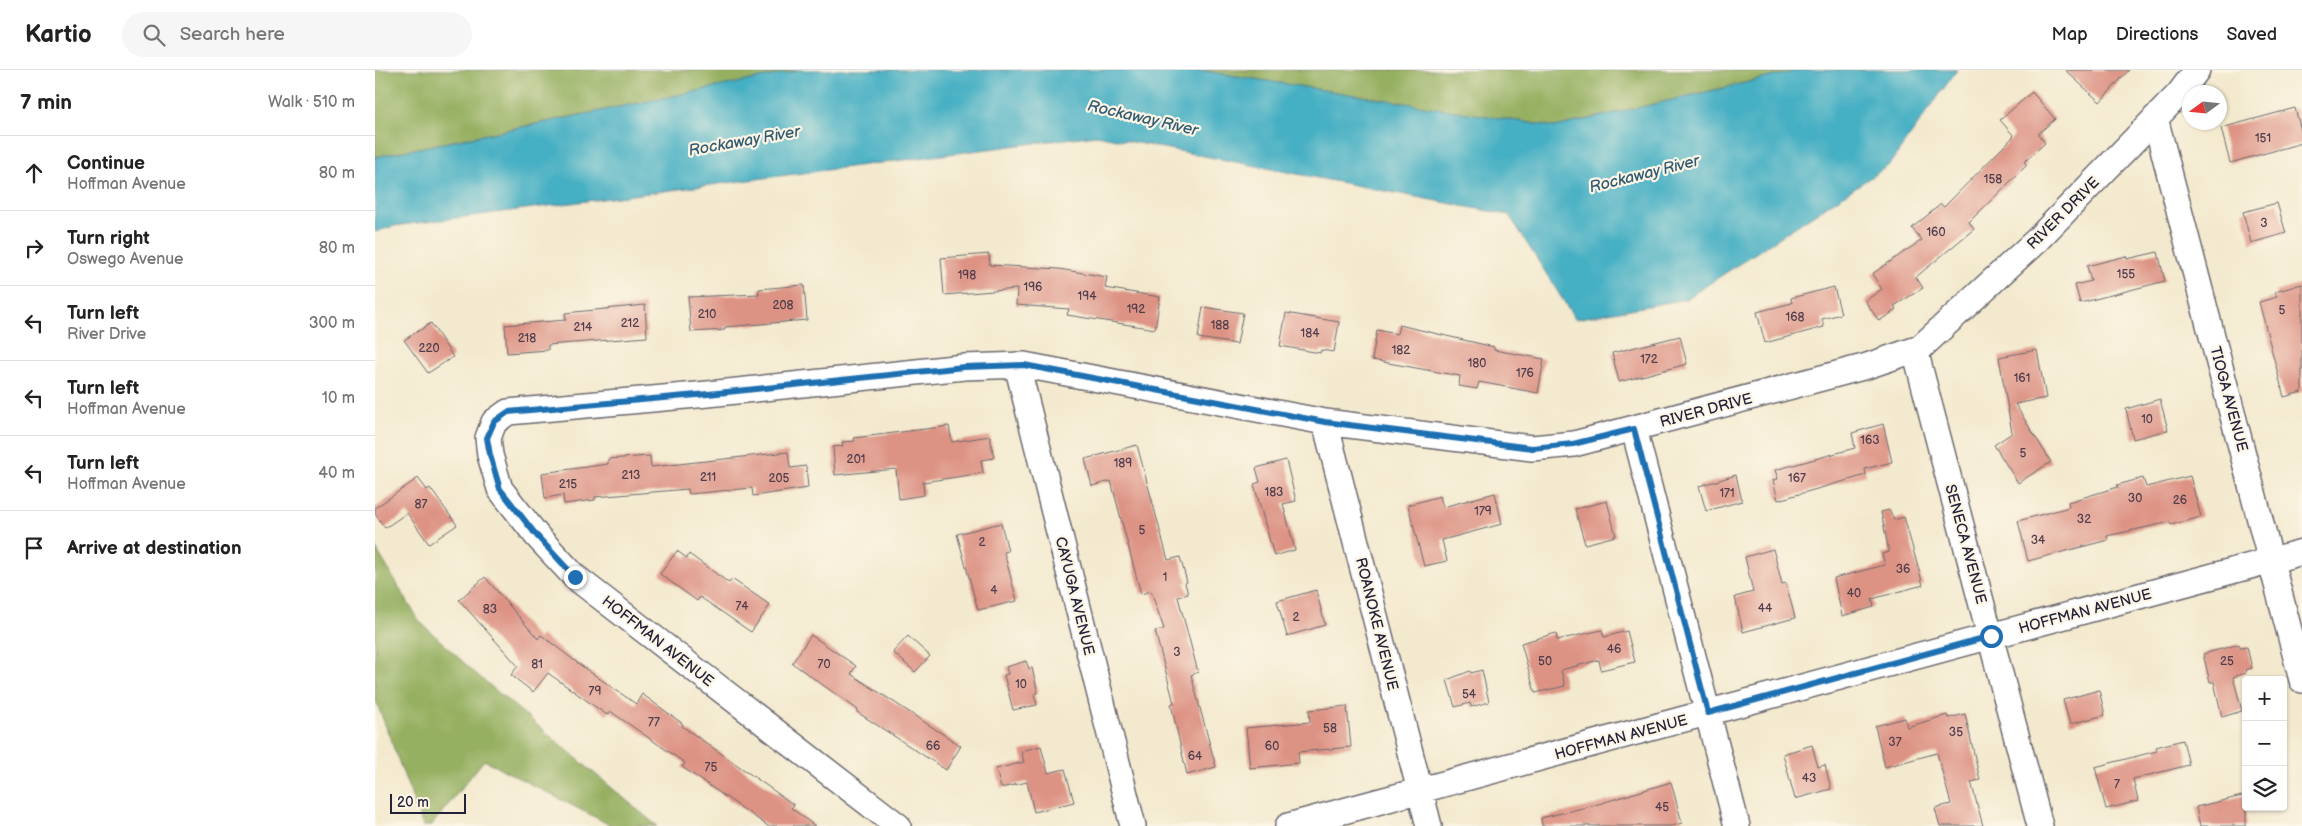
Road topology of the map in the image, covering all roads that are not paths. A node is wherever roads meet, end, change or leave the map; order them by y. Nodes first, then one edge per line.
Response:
1 (2197, 70) edge
2 (2155, 118) junction
3 (1915, 350) junction
4 (1017, 365) junction
5 (504, 415) joint
6 (1325, 422) junction
7 (1634, 429) junction
8 (2302, 552) edge
9 (2271, 561) junction
10 (1991, 636) junction
11 (2302, 680) edge
12 (1708, 713) junction
13 (1420, 792) junction
14 (898, 826) edge
15 (1133, 826) edge
16 (1288, 826) edge
17 (1429, 826) edge
18 (1737, 826) edge
19 (2040, 826) edge

1 - 2 street, RIVER DRIVE
2 - 3 street, RIVER DRIVE
2 - 9 street, TIOGA AVENUE
3 - 7 street, RIVER DRIVE
3 - 10 street, SENECA AVENUE
4 - 5 street, RIVER DRIVE
4 - 6 street, RIVER DRIVE
4 - 15 street, CAYUGA AVENUE
5 - 14 street, HOFFMAN AVENUE
6 - 7 street, RIVER DRIVE
6 - 13 street, ROANOKE AVENUE
7 - 12 street
8 - 9 street, HOFFMAN AVENUE
9 - 10 street, HOFFMAN AVENUE
9 - 11 street, TIOGA AVENUE
10 - 12 street, HOFFMAN AVENUE
10 - 19 street, SENECA AVENUE
12 - 13 street, HOFFMAN AVENUE
12 - 18 street
13 - 16 street, HOFFMAN AVENUE
13 - 17 street, ROANOKE AVENUE

